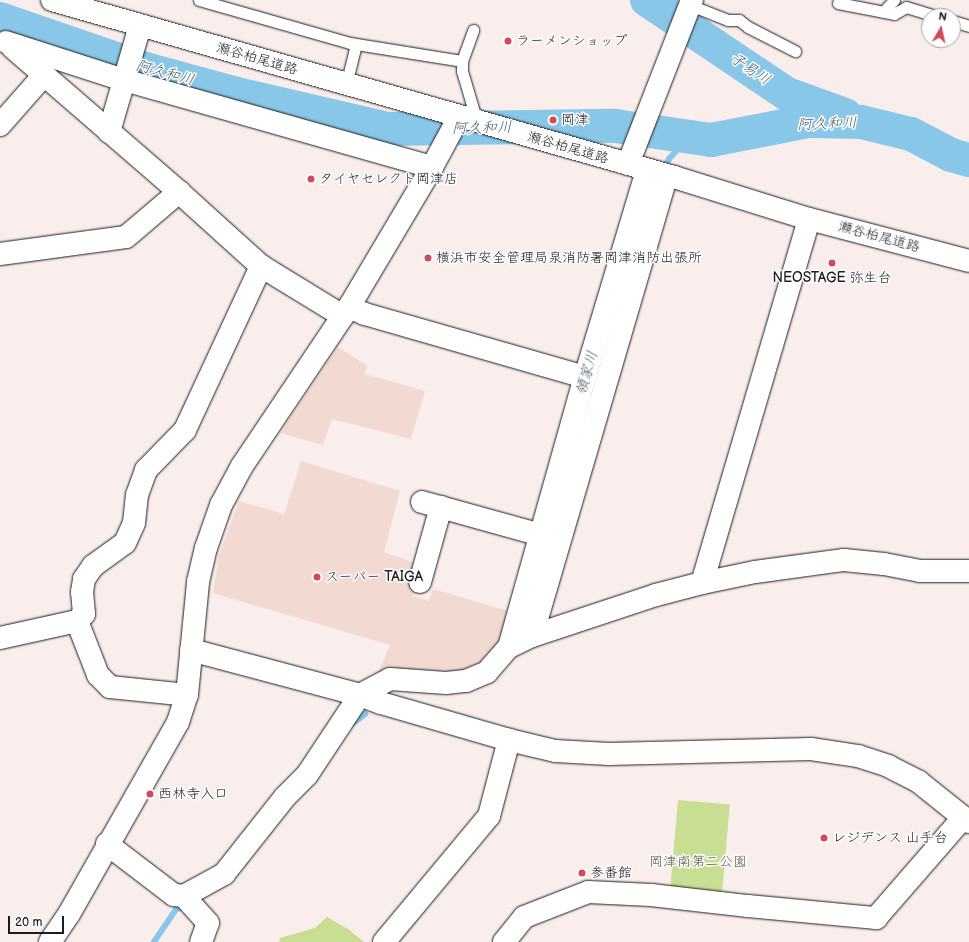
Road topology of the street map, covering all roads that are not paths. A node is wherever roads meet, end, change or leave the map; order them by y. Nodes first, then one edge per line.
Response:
1 (199, 0) edge
2 (894, 0) edge
3 (58, 1) edge
4 (838, 4) dead end
5 (688, 11) edge
6 (883, 12) junction
7 (921, 12) edge
8 (140, 26) junction
9 (474, 30) dead end
10 (3, 41) edge
11 (356, 44) junction
12 (795, 51) dead end
13 (462, 61) junction
14 (44, 75) junction
15 (125, 77) junction
16 (346, 85) junction
17 (468, 119) junction
18 (0, 125) edge
19 (109, 132) junction
20 (644, 165) junction
21 (432, 167) junction
22 (179, 192) junction
23 (809, 219) junction
24 (0, 254) edge
25 (969, 262) edge
26 (261, 266) junction
27 (346, 311) junction
28 (584, 377) junction
29 (541, 534) junction
30 (969, 571) edge
31 (420, 582) dead end
32 (702, 583) junction
33 (77, 621) junction
34 (532, 636) junction
35 (0, 638) edge
36 (509, 647) junction
37 (191, 650) junction
38 (187, 695) junction
39 (360, 695) junction
40 (509, 740) junction
41 (966, 820) edge
42 (107, 844) junction
43 (184, 896) junction
44 (50, 942) edge
45 (201, 942) edge
46 (384, 942) edge
47 (504, 942) edge

1 - 11 lane
2 - 6 lane
3 - 8 street, 瀬谷柏尾道路
4 - 6 lane
5 - 12 lane
5 - 20 street
6 - 7 lane
8 - 15 street
8 - 16 street, 瀬谷柏尾道路
9 - 13 lane
10 - 14 street
10 - 15 street
11 - 13 lane
11 - 16 lane
13 - 17 lane
14 - 18 street
14 - 19 street
15 - 19 street
15 - 21 street
16 - 17 street, 瀬谷柏尾道路
17 - 20 street, 瀬谷柏尾道路
17 - 21 street
19 - 22 street
20 - 23 street, 瀬谷柏尾道路
20 - 28 street
20 - 34 street
21 - 27 street
22 - 24 street
22 - 26 street
23 - 25 street, 瀬谷柏尾道路
23 - 32 street
26 - 27 street
26 - 33 street
27 - 28 street
27 - 37 street
28 - 29 street
29 - 31 street
29 - 36 street
30 - 32 street
32 - 34 street
33 - 35 street
33 - 38 street
34 - 36 street
36 - 39 street
37 - 38 street
37 - 39 street
38 - 42 street
39 - 40 street
39 - 43 street
40 - 41 street
40 - 46 street
41 - 47 street
42 - 43 street
42 - 44 street
43 - 45 street

